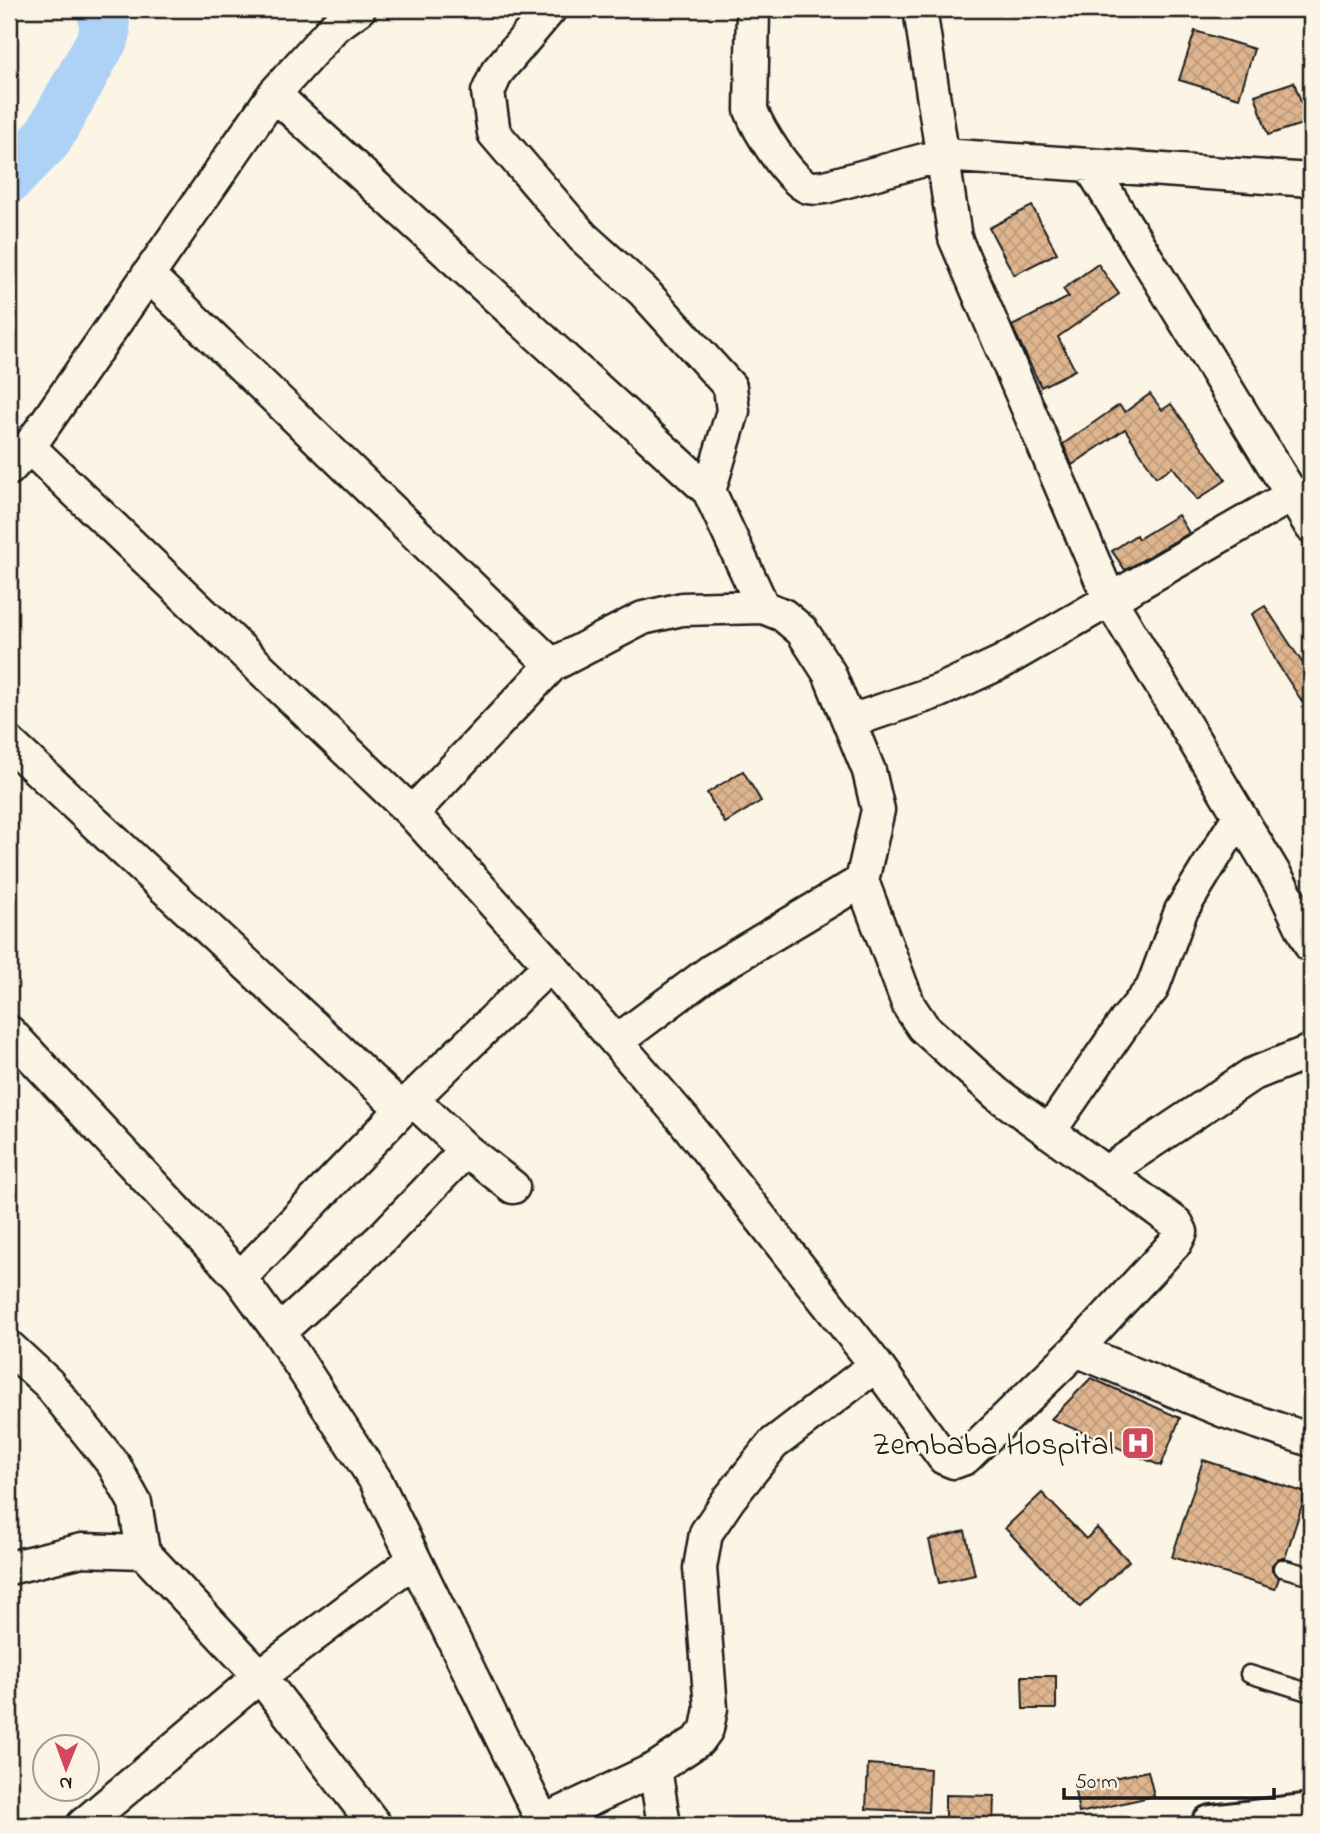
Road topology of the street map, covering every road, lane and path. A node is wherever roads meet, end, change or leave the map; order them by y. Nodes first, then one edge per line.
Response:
1 (359, 9) edge
2 (550, 9) edge
3 (753, 9) edge
4 (920, 9) edge
5 (274, 94) junction
6 (942, 155) junction
7 (1090, 166) junction
8 (1311, 180) edge
9 (148, 275) junction
10 (19, 458) edge
11 (709, 491) junction
12 (1302, 494) edge
13 (1311, 526) edge
14 (1109, 598) junction
15 (763, 607) junction
16 (552, 665) junction
17 (851, 721) junction
18 (9, 743) edge
19 (412, 813) junction
20 (1238, 818) junction
21 (862, 881) junction
22 (1311, 946) edge
23 (550, 965) junction
24 (9, 1032) edge
25 (617, 1041) junction
26 (1311, 1051) edge
27 (407, 1104) junction
28 (1049, 1132) junction
29 (466, 1150) junction
30 (1108, 1171) junction
31 (513, 1187) dead end
32 (240, 1278) junction
33 (279, 1332) junction
34 (9, 1347) edge
35 (1076, 1350) junction
36 (876, 1366) junction
37 (1311, 1440) edge
38 (143, 1552) junction
39 (414, 1560) junction
40 (9, 1568) edge
41 (1282, 1568) dead end
42 (1311, 1576) edge
43 (1249, 1674) dead end
44 (260, 1676) junction
45 (1311, 1693) edge
46 (655, 1769) junction
47 (1311, 1813) edge
48 (94, 1822) edge
49 (539, 1823) edge
50 (375, 1825) edge
51 (664, 1825) edge
52 (1211, 1825) edge

1 - 5 street
2 - 11 street
3 - 6 street
4 - 6 street
5 - 9 street
5 - 11 street
6 - 7 street
6 - 14 street
7 - 8 street
7 - 12 street
9 - 10 street
9 - 16 street
10 - 19 street
11 - 15 street
12 - 13 street
12 - 14 street
14 - 17 street
14 - 20 street
15 - 16 street
15 - 17 street
16 - 19 street
17 - 21 street
18 - 27 street
19 - 23 street
20 - 22 street
20 - 28 street
21 - 25 street
21 - 28 street
23 - 25 street
23 - 27 street
24 - 32 street
25 - 36 street
26 - 30 street
27 - 29 street
27 - 32 street
28 - 30 street
29 - 31 street
29 - 33 street
30 - 35 street
32 - 33 street
33 - 39 street
34 - 38 street
35 - 36 street
35 - 37 street
36 - 46 street
38 - 40 street
38 - 44 street
39 - 44 street
39 - 49 street
41 - 42 lane
43 - 45 lane
44 - 48 street
44 - 50 street
46 - 49 street
46 - 51 street
47 - 52 main road

